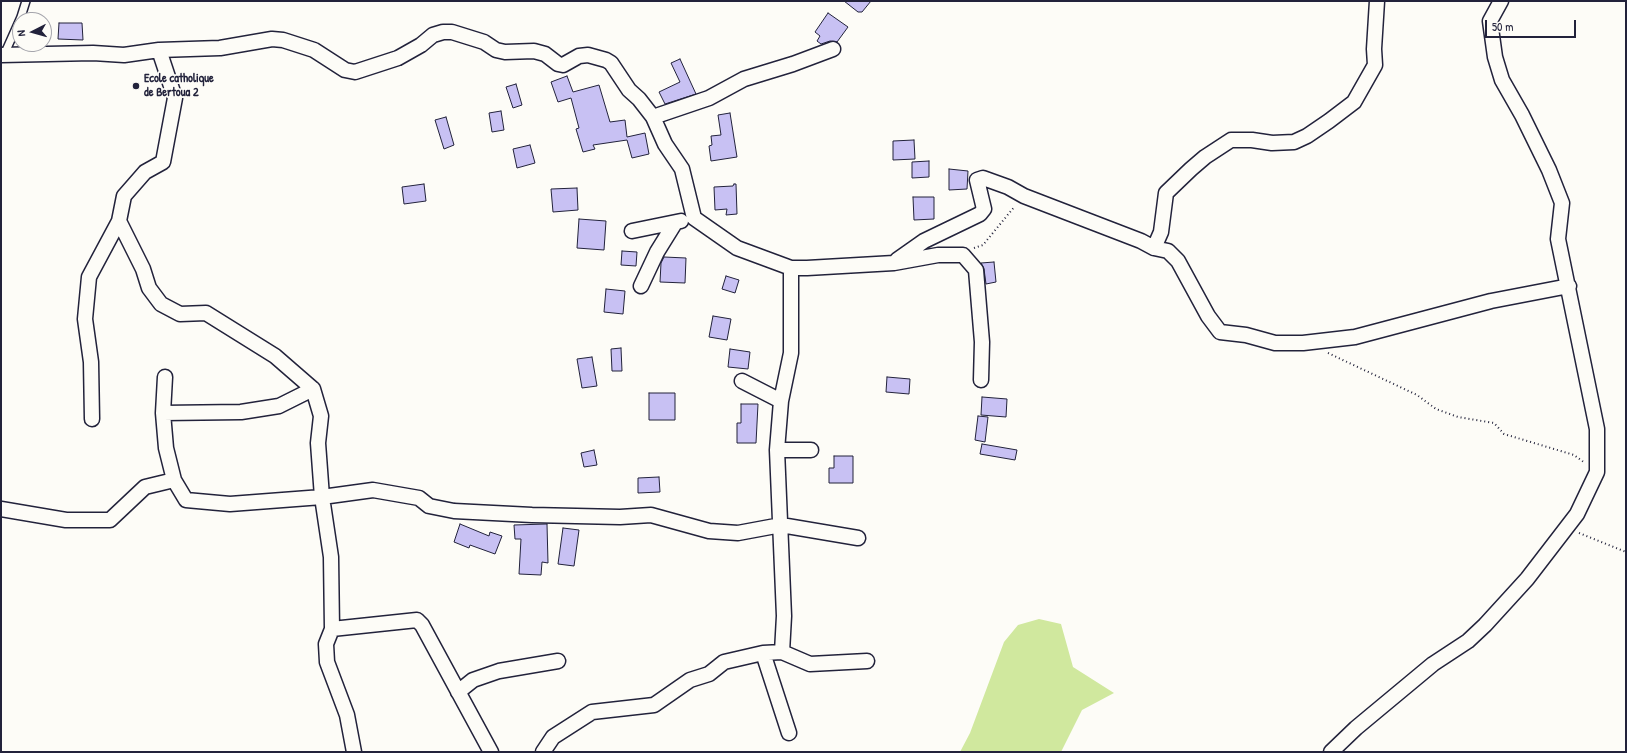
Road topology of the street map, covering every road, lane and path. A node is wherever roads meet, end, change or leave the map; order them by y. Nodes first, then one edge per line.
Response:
1 (26, 1) edge
2 (1377, 1) edge
3 (1500, 1) edge
4 (833, 49) dead end
5 (158, 50) junction
6 (3, 55) edge
7 (653, 117) junction
8 (1024, 196) junction
9 (691, 210) junction
10 (119, 221) junction
11 (675, 223) junction
12 (632, 231) dead end
13 (1154, 248) junction
14 (965, 257) junction
15 (894, 263) junction
16 (791, 268) junction
17 (641, 286) dead end
18 (1569, 286) junction
19 (1322, 351) dead end
20 (164, 377) dead end
21 (981, 380) dead end
22 (742, 381) dead end
23 (313, 388) junction
24 (782, 401) junction
25 (163, 413) junction
26 (92, 419) dead end
27 (777, 450) junction
28 (811, 450) dead end
29 (1597, 472) junction
30 (174, 480) junction
31 (322, 497) junction
32 (1, 509) edge
33 (781, 526) junction
34 (1567, 527) junction
35 (858, 538) dead end
36 (1626, 552) edge
37 (332, 629) junction
38 (782, 652) junction
39 (763, 653) junction
40 (867, 660) dead end
41 (558, 661) dead end
42 (458, 692) junction
43 (789, 733) dead end
44 (354, 752) edge
45 (491, 752) edge
46 (543, 752) edge
47 (1331, 752) edge

1 - 6 lane
2 - 13 street
3 - 18 street
4 - 7 street
5 - 6 street
5 - 7 street
5 - 10 street
7 - 9 street
8 - 13 street
8 - 14 path
8 - 15 street
9 - 11 street
9 - 16 street
10 - 23 street
10 - 26 street
11 - 12 street
11 - 17 street
13 - 18 street
14 - 15 street
14 - 21 street
15 - 16 street
16 - 24 street
18 - 29 street
19 - 29 path
20 - 25 street
22 - 24 street
23 - 25 street
23 - 31 street
24 - 27 street
25 - 30 street
27 - 28 street
27 - 33 street
29 - 34 street
30 - 31 street
30 - 32 street
31 - 33 street
31 - 37 street
33 - 35 street
33 - 38 street
34 - 36 path
34 - 47 street
37 - 42 street
37 - 44 street
38 - 39 street
38 - 40 street
39 - 43 street
39 - 46 street
41 - 42 street
42 - 45 street

